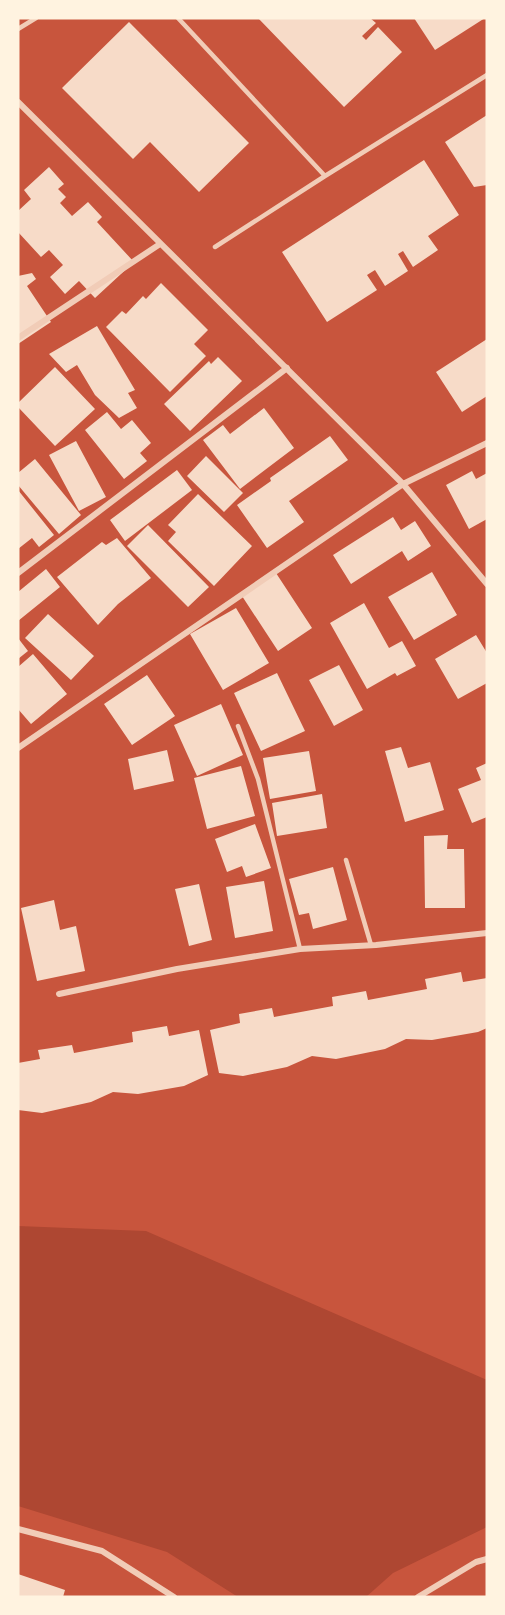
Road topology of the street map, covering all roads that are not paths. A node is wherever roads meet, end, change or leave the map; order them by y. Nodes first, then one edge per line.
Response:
1 (36, 18) edge
2 (178, 18) edge
3 (18, 29) edge
4 (487, 75) edge
5 (18, 102) edge
6 (325, 176) junction
7 (160, 244) junction
8 (215, 247) dead end
9 (18, 338) edge
10 (287, 368) junction
11 (487, 443) edge
12 (403, 484) junction
13 (18, 573) edge
14 (487, 584) edge
15 (238, 726) dead end
16 (18, 748) edge
17 (346, 860) dead end
18 (487, 933) edge
19 (371, 945) junction
20 (300, 949) junction
21 (59, 994) dead end
22 (18, 1528) edge
23 (487, 1558) edge
24 (174, 1597) edge
25 (418, 1597) edge

1 - 3 lane
2 - 6 lane
4 - 6 lane
5 - 7 street
6 - 8 lane
7 - 9 street
7 - 10 street
10 - 12 street
10 - 13 street
11 - 12 street
12 - 14 street
12 - 16 street
15 - 20 lane
17 - 19 lane
18 - 19 street
19 - 20 street
20 - 21 street
22 - 24 street
23 - 25 street

